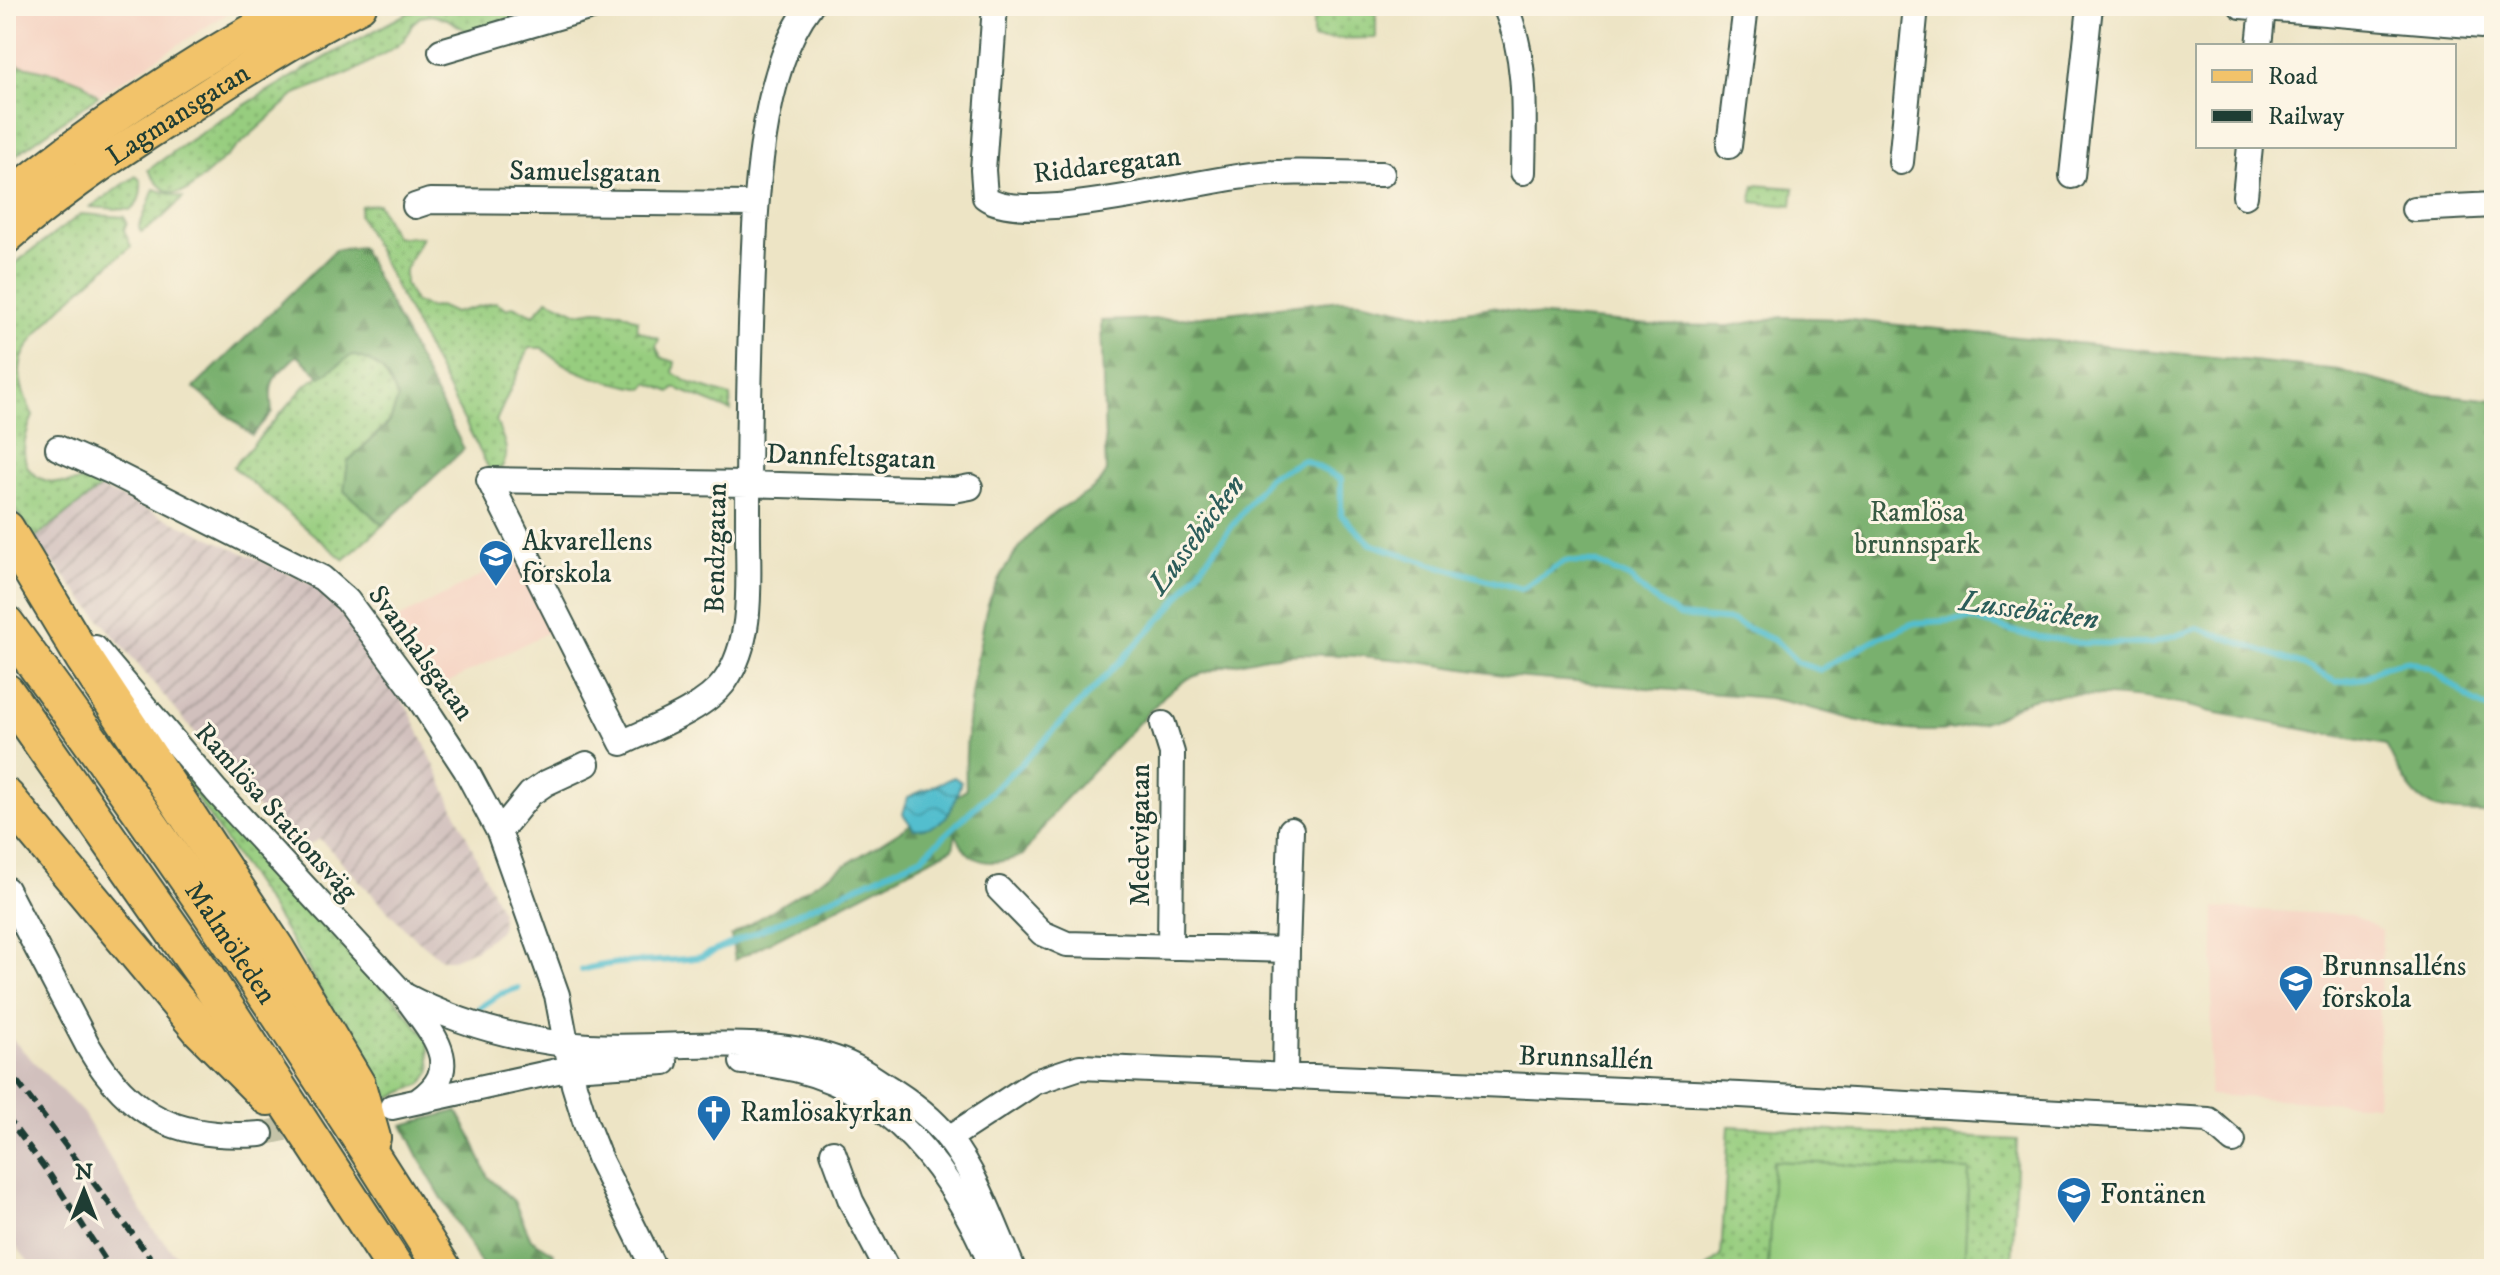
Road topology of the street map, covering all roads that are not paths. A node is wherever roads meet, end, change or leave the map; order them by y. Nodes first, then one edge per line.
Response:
1 (296, 6) edge
2 (360, 6) edge
3 (595, 6) edge
4 (810, 6) edge
5 (995, 6) edge
6 (1505, 6) edge
7 (1746, 6) edge
8 (1916, 6) edge
9 (2090, 6) edge
10 (2252, 7) edge
11 (2494, 27) edge
12 (2259, 44) edge
13 (441, 51) dead end
14 (1729, 146) dead end
15 (2250, 148) edge
16 (1901, 162) dead end
17 (1523, 172) dead end
18 (1382, 174) dead end
19 (2072, 176) dead end
20 (2245, 196) dead end
21 (6, 199) edge
22 (756, 204) junction
23 (2494, 205) edge
24 (415, 206) dead end
25 (2414, 209) dead end
26 (6, 238) edge
27 (58, 448) dead end
28 (489, 480) joint
29 (748, 484) junction
30 (970, 487) dead end
31 (6, 528) edge
32 (6, 624) edge
33 (6, 692) edge
34 (1163, 724) dead end
35 (587, 764) dead end
36 (6, 797) edge
37 (1291, 830) dead end
38 (499, 832) junction
39 (6, 889) edge
40 (999, 889) dead end
41 (1170, 947) junction
42 (1287, 950) junction
43 (404, 995) junction
44 (570, 1056) junction
45 (1285, 1074) junction
46 (417, 1101) junction
47 (392, 1107) dead end
48 (261, 1134) tunnel mouth
49 (949, 1138) junction
50 (2233, 1141) dead end
51 (322, 1152) junction
52 (833, 1152) dead end
53 (381, 1170) junction
54 (396, 1269) edge
55 (443, 1269) edge
56 (654, 1269) edge
57 (887, 1269) edge
58 (993, 1269) edge
59 (1013, 1269) edge

1 - 21 main road, Lagmansgatan
2 - 26 main road, Lagmansgatan
3 - 13 street
4 - 22 street, Bendzgatan
5 - 18 street, Riddaregatan
6 - 17 street
7 - 14 street
8 - 16 street
9 - 19 street
10 - 11 street
10 - 12 street
15 - 20 street
22 - 24 street, Samuelsgatan
22 - 29 street, Bendzgatan
23 - 25 street
27 - 38 street, Svanhalsgatan
28 - 29 street, Dannfeltsgatan
28 - 29 street, Bendzgatan
29 - 30 street, Dannfeltsgatan
31 - 43 street, Ramlösa Stationsväg
31 - 53 highway
32 - 53 highway, Malmöleden
33 - 51 highway, Malmöleden
34 - 41 street, Medevigatan
35 - 38 street
36 - 51 highway
37 - 42 street
38 - 44 street, Svanhalsgatan
39 - 48 street
40 - 41 street, Medevigatan
41 - 42 street, Medevigatan
42 - 45 street
43 - 44 street, Ramlösa Stationsväg
43 - 46 street
44 - 46 street
44 - 49 street
44 - 56 street, Svanhalsgatan
44 - 58 street
45 - 49 street, Brunnsallén
45 - 50 street, Brunnsallén
46 - 47 street
49 - 59 street
51 - 54 highway, Malmöleden
52 - 57 street
53 - 55 highway, Malmöleden

